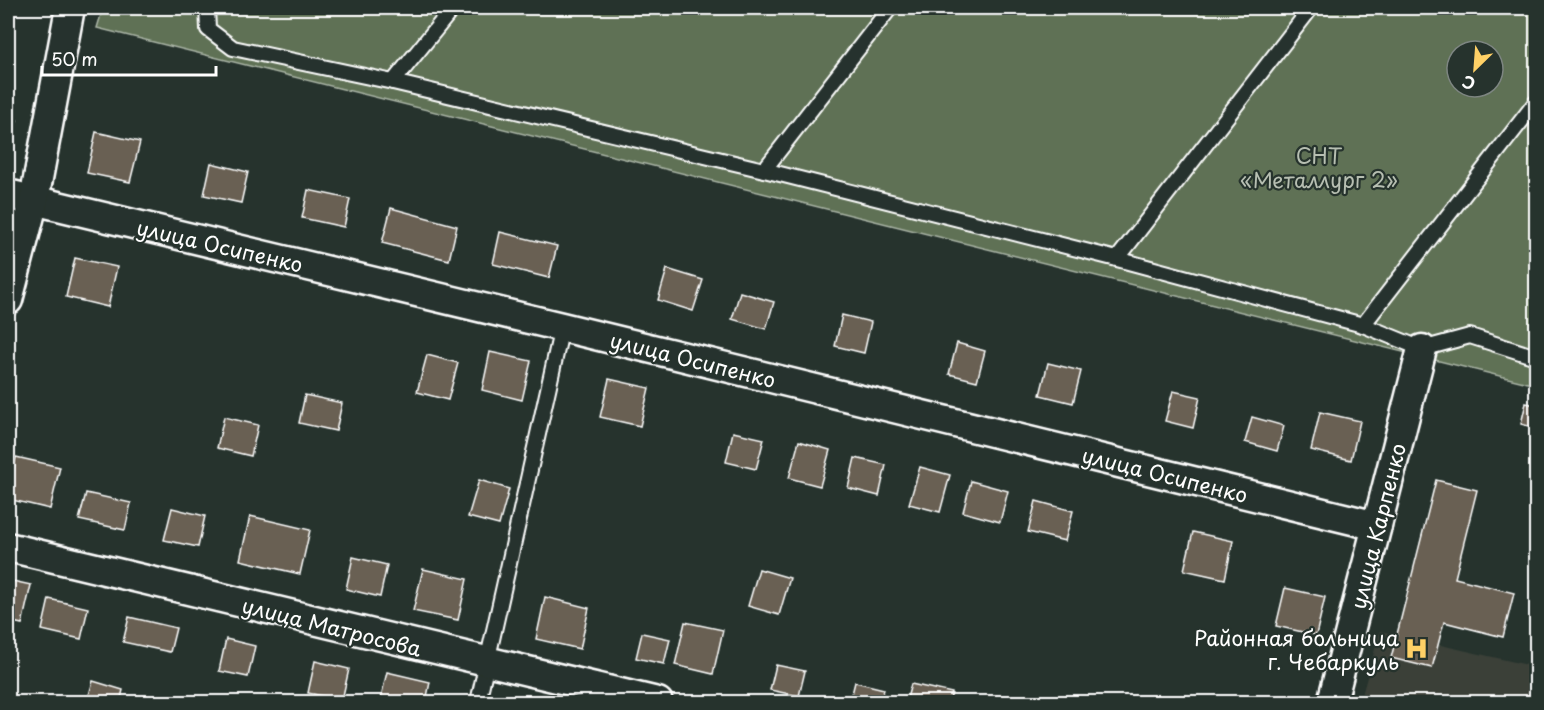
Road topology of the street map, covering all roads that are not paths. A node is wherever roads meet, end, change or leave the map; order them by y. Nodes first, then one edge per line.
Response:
1 (70, 8) edge
2 (207, 8) edge
3 (453, 8) edge
4 (890, 8) edge
5 (1311, 8) edge
6 (393, 82) junction
7 (1536, 102) edge
8 (765, 170) junction
9 (21, 197) edge
10 (1116, 259) junction
11 (8, 300) edge
12 (1363, 325) junction
13 (562, 327) junction
14 (1422, 350) junction
15 (1536, 357) edge
16 (1377, 526) junction
17 (8, 547) edge
18 (488, 663) junction
19 (478, 702) edge
20 (658, 702) edge
21 (1332, 702) edge

1 - 9 street
2 - 6 lane
3 - 6 lane
4 - 8 lane
5 - 10 lane
6 - 8 lane
7 - 12 lane
8 - 10 lane
9 - 11 street
9 - 13 street, улица Осипенко
10 - 12 lane
12 - 14 lane
13 - 16 street, улица Осипенко
13 - 18 lane
14 - 15 lane
14 - 16 street, улица Карпенко
16 - 21 street, улица Карпенко
17 - 18 street, улица Матросова
18 - 19 lane
18 - 20 street, улица Матросова

